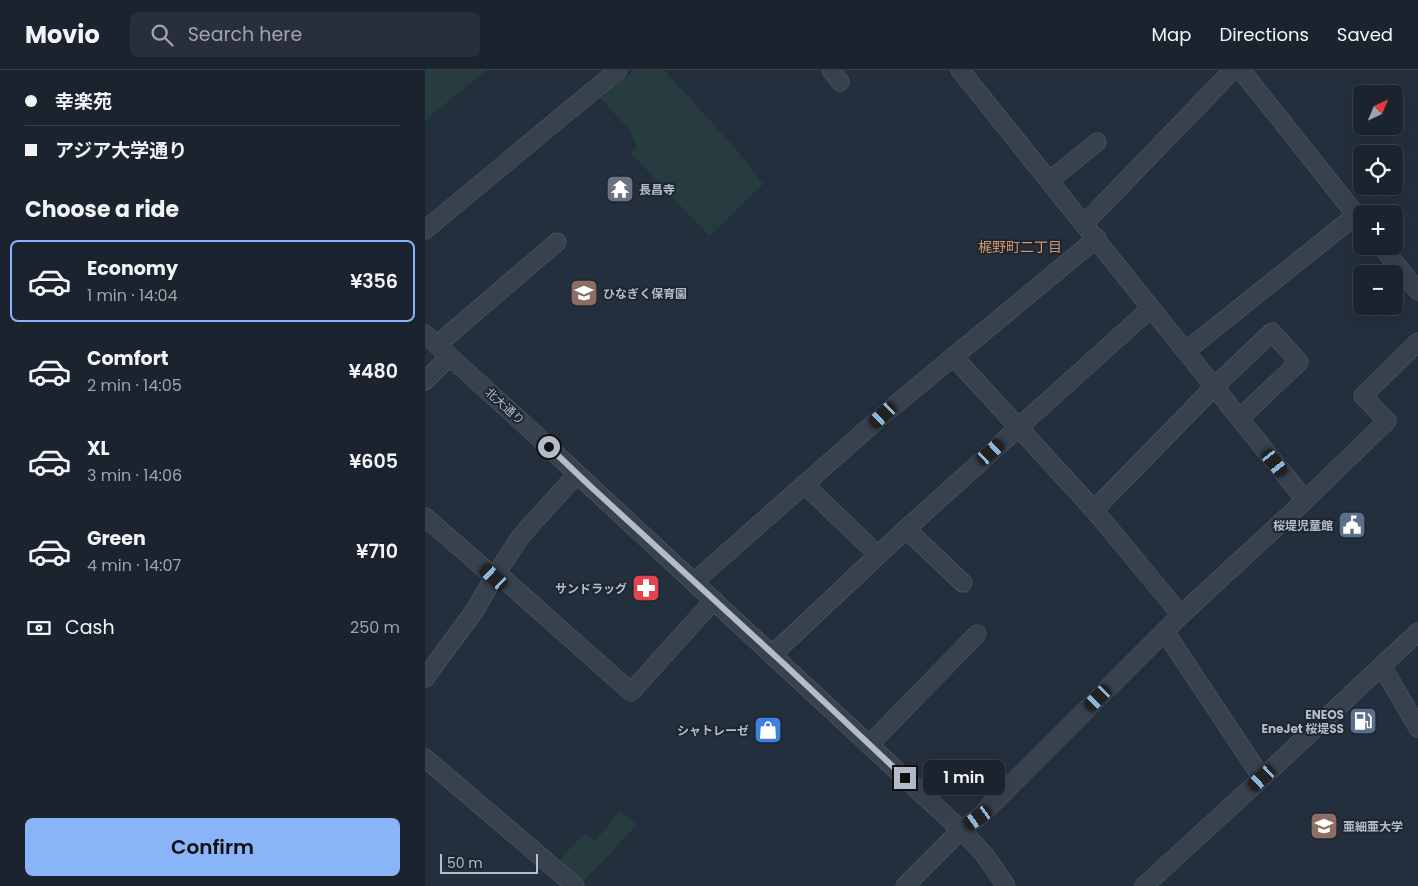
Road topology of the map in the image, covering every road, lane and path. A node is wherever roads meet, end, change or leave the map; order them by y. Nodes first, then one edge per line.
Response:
1 (618, 70) edge
2 (960, 70) edge
3 (1233, 70) edge
4 (1241, 70) edge
5 (1097, 142) dead end
6 (1049, 181) junction
7 (1353, 210) edge
8 (1353, 223) edge
9 (1084, 224) junction
10 (426, 227) edge
11 (1097, 238) junction
12 (557, 242) dead end
13 (1388, 255) edge
14 (1418, 291) edge
15 (1151, 308) junction
16 (1418, 342) edge
17 (437, 345) edge
18 (1186, 352) junction
19 (953, 356) junction
20 (425, 381) edge
21 (1214, 387) junction
22 (1239, 418) junction
23 (1019, 426) junction
24 (577, 474) junction
25 (804, 484) junction
26 (1305, 500) junction
27 (1094, 510) junction
28 (425, 516) edge
29 (906, 529) junction
30 (877, 555) junction
31 (495, 575) junction
32 (694, 582) junction
33 (963, 583) dead end
34 (714, 600) junction
35 (1181, 615) junction
36 (1165, 632) junction
37 (1418, 632) edge
38 (977, 634) dead end
39 (773, 654) junction
40 (1381, 666) junction
41 (425, 678) edge
42 (1418, 728) edge
43 (869, 745) junction
44 (425, 758) edge
45 (1262, 778) junction
46 (961, 830) junction
47 (575, 886) edge
48 (905, 886) edge
49 (1006, 886) edge
50 (1144, 886) edge

1 - 10 street
2 - 6 street
3 - 9 street
4 - 7 street
5 - 6 street
6 - 9 street
8 - 18 street
9 - 11 street
11 - 15 street
11 - 19 street
12 - 17 street
13 - 14 street
15 - 18 street
15 - 23 street
16 - 26 street
17 - 20 street
17 - 24 street, 北大通り
18 - 21 street
19 - 23 street
19 - 25 street
21 - 22 street
21 - 22 street
21 - 27 street
22 - 26 street
23 - 27 street
23 - 29 street
24 - 31 street
24 - 32 street, 北大通り
25 - 30 street
25 - 32 street
26 - 35 street
27 - 35 street
28 - 31 street
29 - 30 street
29 - 33 street
30 - 39 street
31 - 34 street
31 - 41 street
32 - 34 street, 北大通り
34 - 39 street, 北大通り
35 - 36 street
36 - 45 street
36 - 46 street
37 - 40 street
38 - 43 street
39 - 43 street, 北大通り
40 - 42 street
40 - 45 street
43 - 46 street, 北大通り
44 - 47 street
45 - 50 street
46 - 48 street
46 - 49 street, 北大通り

